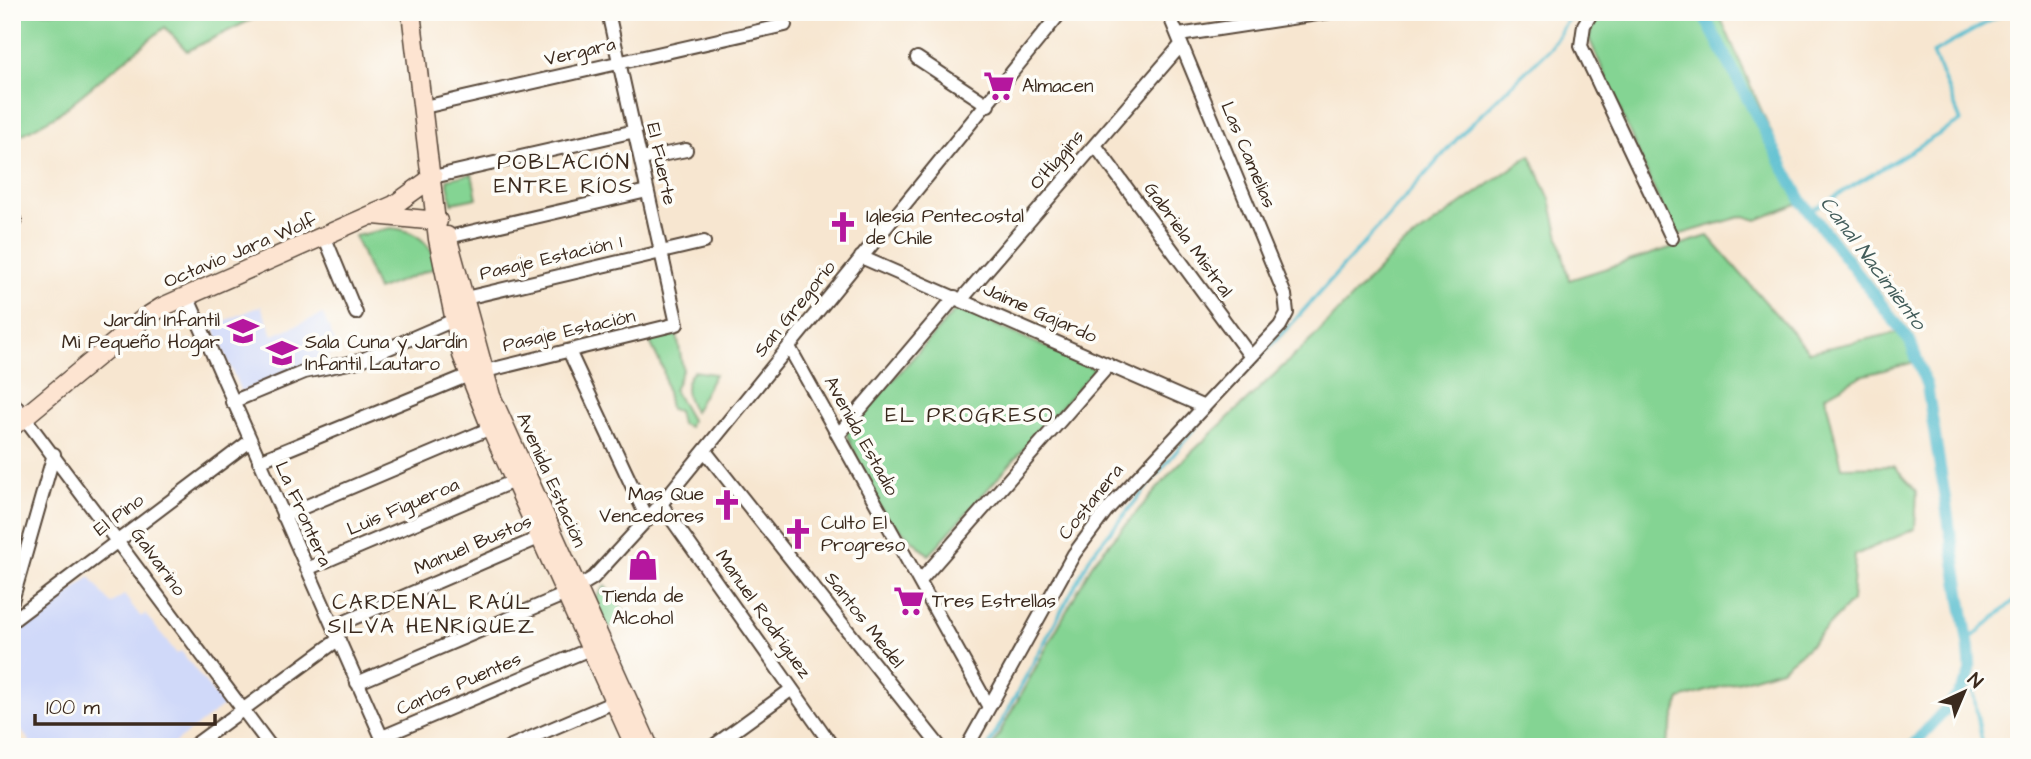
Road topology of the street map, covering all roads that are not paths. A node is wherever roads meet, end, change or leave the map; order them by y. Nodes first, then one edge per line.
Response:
1 (411, 12) edge
2 (608, 12) edge
3 (1061, 12) edge
4 (1168, 12) edge
5 (1330, 12) edge
6 (1592, 12) edge
7 (785, 25) dead end
8 (1180, 40) junction
9 (917, 58) dead end
10 (619, 63) junction
11 (988, 105) junction
12 (424, 107) junction
13 (635, 131) junction
14 (1095, 145) junction
15 (686, 150) dead end
16 (640, 159) junction
17 (433, 177) junction
18 (648, 191) junction
19 (374, 215) junction
20 (441, 232) junction
21 (325, 238) junction
22 (1672, 238) dead end
23 (704, 242) dead end
24 (661, 252) junction
25 (861, 257) junction
26 (187, 296) junction
27 (958, 298) junction
28 (456, 307) junction
29 (356, 313) dead end
30 (1287, 313) joint
31 (677, 324) joint
32 (789, 347) junction
33 (569, 351) junction
34 (1251, 357) junction
35 (1109, 365) junction
36 (476, 373) junction
37 (12, 401) edge
38 (232, 402) junction
39 (1202, 407) junction
40 (18, 422) edge
41 (491, 428) junction
42 (839, 434) junction
43 (250, 441) junction
44 (705, 451) junction
45 (54, 454) junction
46 (259, 461) junction
47 (514, 481) junction
48 (661, 504) junction
49 (283, 516) junction
50 (648, 520) junction
51 (545, 535) junction
52 (117, 540) junction
53 (307, 569) junction
54 (920, 581) junction
55 (571, 592) junction
56 (12, 601) edge
57 (12, 621) edge
58 (333, 627) junction
59 (339, 639) junction
60 (590, 649) junction
61 (357, 683) junction
62 (792, 689) junction
63 (614, 702) junction
64 (989, 707) junction
65 (243, 709) junction
66 (384, 742) edge
67 (192, 747) edge
68 (271, 747) edge
69 (509, 747) edge
70 (635, 747) edge
71 (649, 747) edge
72 (712, 747) edge
73 (833, 747) edge
74 (940, 747) edge
75 (967, 747) edge

1 - 12 street, Avenida Estación
2 - 10 street, El Fuerte
3 - 11 street, San Gregorio
4 - 8 street, Las Camelias
5 - 8 street
6 - 22 street
7 - 10 street, Vergara
8 - 14 street, O'Higgins
8 - 30 street, Las Camelias
9 - 11 street
10 - 12 street, Vergara
10 - 13 street, El Fuerte
11 - 25 street, San Gregorio
12 - 17 street, Avenida Estación
13 - 16 street, El Fuerte
13 - 17 street
14 - 27 street, O'Higgins
14 - 34 street, Gabriela Mistral
15 - 16 street
16 - 18 street, El Fuerte
17 - 19 street, Octavio Jara Wolf
17 - 20 street, Avenida Estación
18 - 20 street
18 - 24 street, El Fuerte
19 - 20 street
19 - 21 street, Octavio Jara Wolf
20 - 28 street, Avenida Estación
21 - 26 street, Octavio Jara Wolf
21 - 29 street
23 - 24 street, Pasaje Estación 1
24 - 28 street, Pasaje Estación 1
24 - 31 street, El Fuerte
25 - 27 street, Jaime Gajardo
25 - 32 street, San Gregorio
26 - 38 street, La Frontera
26 - 40 street, Octavio Jara Wolf
27 - 35 street, Jaime Gajardo
27 - 42 street, O'Higgins
28 - 36 street, Avenida Estación
28 - 36 street, Avenida Estación
28 - 38 street, Pasaje Estación 1
30 - 34 street, Costanera
31 - 33 street, Pasaje Estación
32 - 42 street, Avenida Estadio
32 - 44 street, San Gregorio
33 - 36 street, Pasaje Estación
33 - 50 street
34 - 39 street, Costanera
35 - 39 street, Jaime Gajardo
35 - 54 street
36 - 41 street, Avenida Estación
36 - 46 street, Pasaje Estación
36 - 51 street, Avenida Estación
37 - 40 street, Galvarino
38 - 43 street, La Frontera
39 - 64 street, Costanera
40 - 45 street, Galvarino
41 - 47 street, Avenida Estación
41 - 49 street
42 - 54 street, Avenida Estadio
43 - 46 street, La Frontera
43 - 52 street, El Pino
44 - 48 street, San Gregorio
44 - 74 street, Santos Medel
45 - 52 street, Galvarino
45 - 56 street
46 - 49 street, La Frontera
47 - 51 street, Avenida Estación
47 - 53 street, Luis Figueroa
48 - 50 street, San Gregorio
48 - 62 street, Manuel Rodríguez
49 - 53 street, La Frontera
50 - 55 street, San Gregorio
51 - 55 street, Avenida Estación
51 - 58 street, Manuel Bustos
52 - 57 street, El Pino
52 - 65 street, Galvarino
53 - 58 street, La Frontera
54 - 64 street, Avenida Estadio
55 - 60 street, Avenida Estación
55 - 61 street, San Gregorio
55 - 71 street, Avenida Estación
58 - 59 street, La Frontera
59 - 61 street, La Frontera
59 - 65 street
60 - 63 street, Avenida Estación
60 - 66 street, Carlos Puentes
61 - 66 street, La Frontera
62 - 72 street
62 - 73 street, Manuel Rodríguez
63 - 69 street
63 - 70 street, Avenida Estación
64 - 75 street, Costanera
65 - 67 street
65 - 68 street, Galvarino

